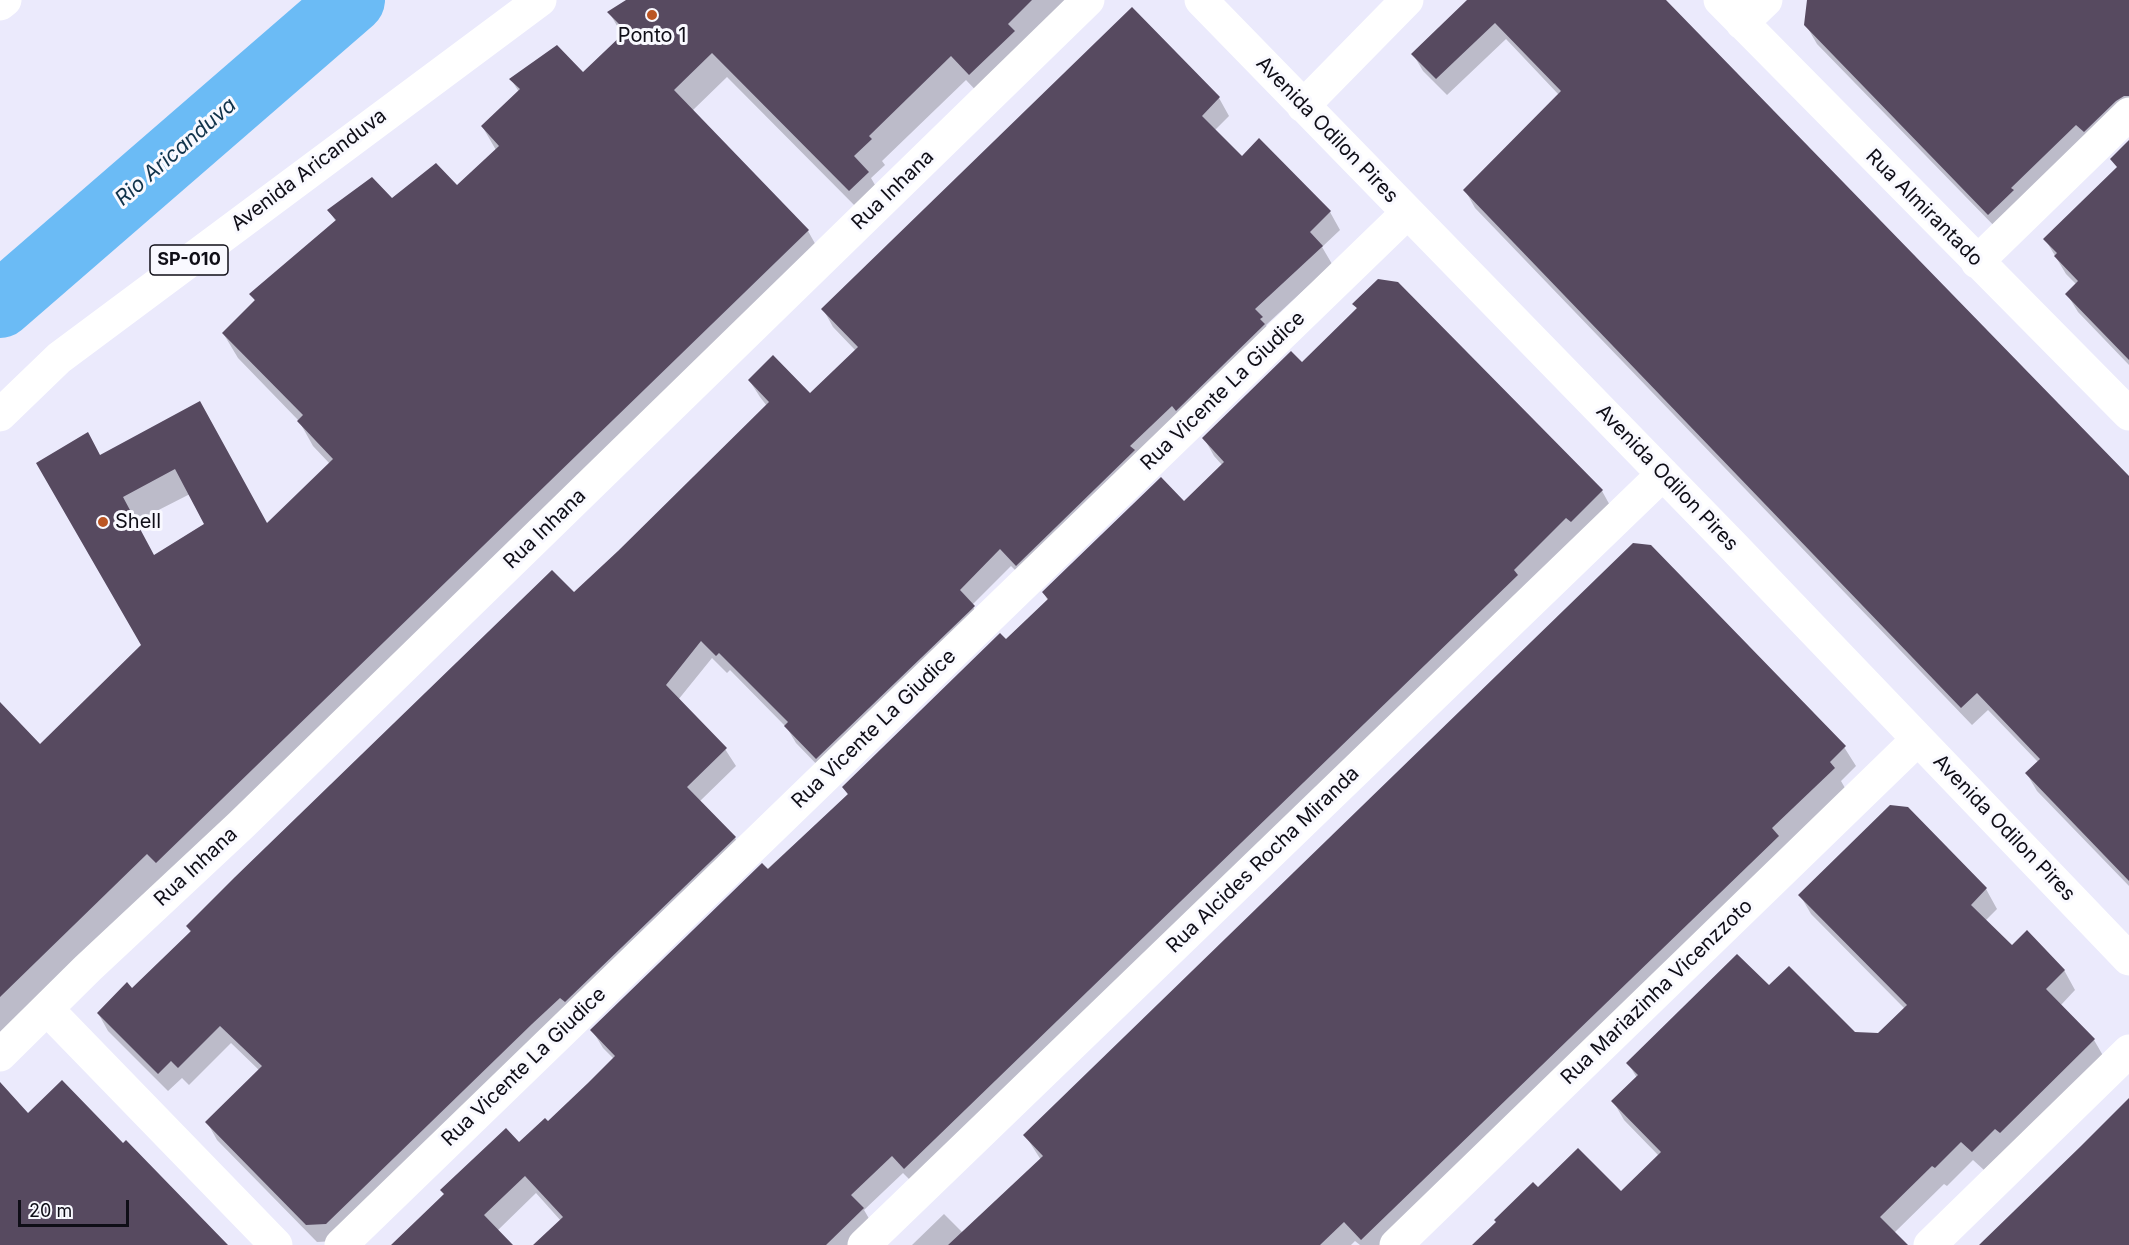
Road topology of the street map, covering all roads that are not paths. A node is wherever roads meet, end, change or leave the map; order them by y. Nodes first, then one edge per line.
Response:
1 (5, 0) edge
2 (540, 0) edge
3 (1088, 0) edge
4 (1201, 0) edge
5 (1407, 0) edge
6 (1720, 0) edge
7 (1766, 0) edge
8 (0, 4) edge
9 (1742, 23) junction
10 (1303, 106) junction
11 (2129, 114) edge
12 (1407, 213) junction
13 (1977, 262) junction
14 (2129, 414) edge
15 (0, 415) edge
16 (1663, 474) junction
17 (1918, 739) junction
18 (2129, 959) edge
19 (47, 1009) junction
20 (2129, 1051) edge
21 (0, 1055) edge
22 (276, 1245) edge
23 (341, 1245) edge
24 (864, 1245) edge
25 (1396, 1245) edge
26 (1930, 1245) edge

1 - 8 main road
2 - 15 main road, Avenida Aricanduva / SP-010
3 - 19 main road, Rua Inhana
4 - 10 main road, Avenida Odilon Pires
5 - 10 main road
6 - 9 main road, Rua Almirantado
7 - 9 main road
9 - 13 main road, Rua Almirantado
10 - 12 main road, Avenida Odilon Pires
11 - 13 main road
12 - 16 main road, Avenida Odilon Pires
12 - 23 main road, Rua Vicente La Giudice
13 - 14 main road, Rua Almirantado
16 - 17 main road, Avenida Odilon Pires
16 - 24 main road, Rua Alcides Rocha Miranda
17 - 18 main road, Avenida Odilon Pires
17 - 25 main road, Rua Mariazinha Vicenzzoto
19 - 21 main road, Rua Inhana
19 - 22 main road
20 - 26 main road

